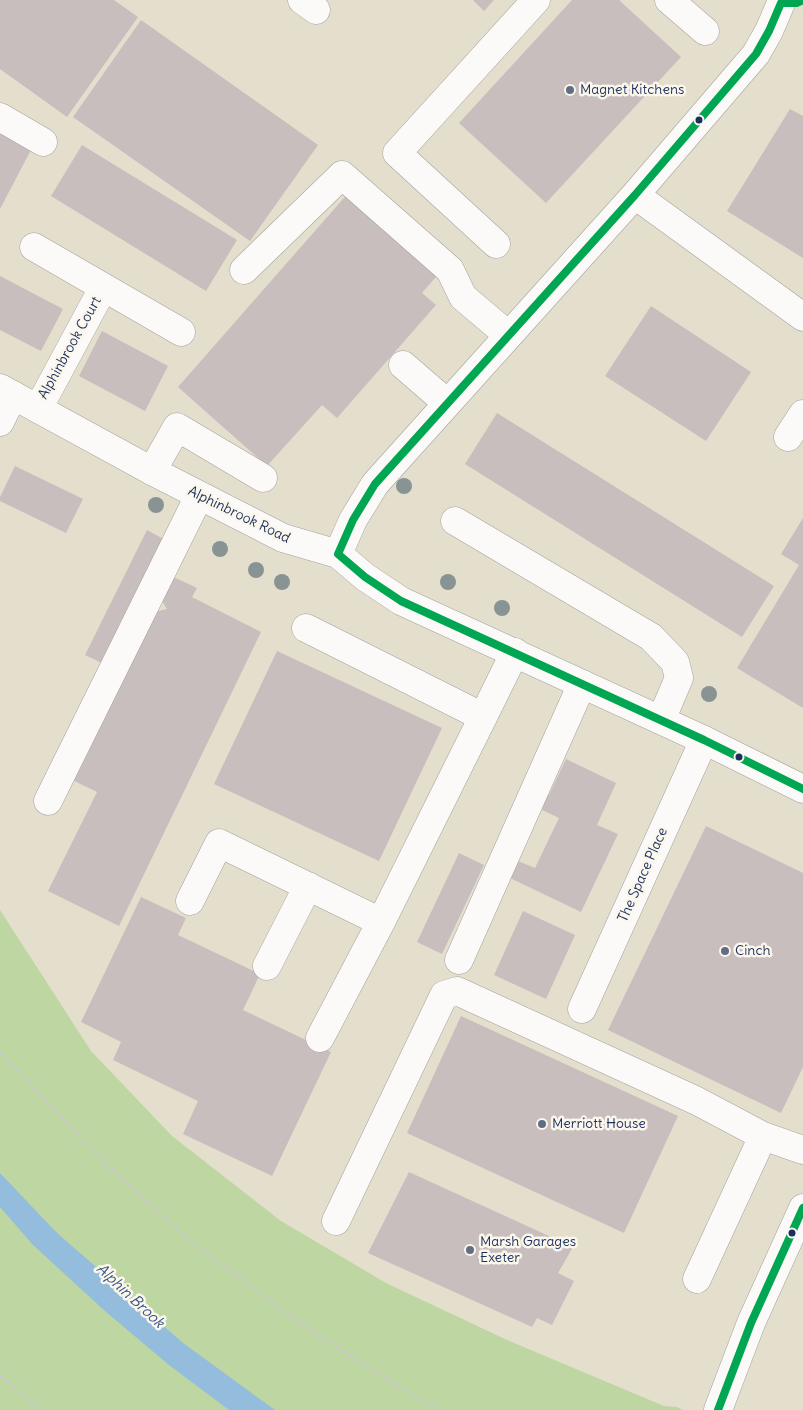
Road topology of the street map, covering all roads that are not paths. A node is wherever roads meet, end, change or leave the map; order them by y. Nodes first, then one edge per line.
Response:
1 (536, 0) edge
2 (669, 0) edge
3 (786, 1) edge
4 (705, 31) dead end
5 (0, 117) edge
6 (43, 142) dead end
7 (635, 195) junction
8 (496, 244) dead end
9 (34, 247) dead end
10 (244, 270) dead end
11 (103, 288) junction
12 (803, 318) edge
13 (181, 332) dead end
14 (508, 335) junction
15 (403, 365) dead end
16 (7, 392) edge
17 (447, 403) junction
18 (38, 408) junction
19 (803, 414) edge
20 (0, 422) edge
21 (788, 437) dead end
22 (152, 471) junction
23 (263, 478) dead end
24 (199, 496) junction
25 (455, 521) dead end
26 (338, 554) junction
27 (306, 628) dead end
28 (514, 652) junction
29 (582, 684) junction
30 (483, 717) junction
31 (660, 720) junction
32 (704, 740) junction
33 (803, 789) edge
34 (48, 801) dead end
35 (308, 886) junction
36 (190, 901) dead end
37 (381, 922) junction
38 (459, 960) dead end
39 (267, 966) dead end
40 (582, 1009) dead end
41 (320, 1038) dead end
42 (763, 1136) junction
43 (803, 1150) edge
44 (803, 1208) edge
45 (336, 1221) dead end
46 (696, 1279) dead end
47 (718, 1410) edge

1 - 8 street
2 - 4 street
3 - 7 street
5 - 6 street
7 - 12 street
7 - 14 street
9 - 11 street, Alphinbrook Court
10 - 14 street
11 - 13 street, Alphinbrook Court
11 - 18 street, Alphinbrook Court
14 - 17 street
15 - 17 street
16 - 18 street, Alphinbrook Road
16 - 20 street
17 - 26 street
18 - 22 street, Alphinbrook Road
19 - 21 street
22 - 23 street
22 - 24 street, Alphinbrook Road
24 - 26 street, Alphinbrook Road
24 - 34 street
25 - 31 street
26 - 28 street, Alphinbrook Road
27 - 30 street
28 - 29 street, Alphinbrook Road
28 - 30 street
29 - 31 street, Alphinbrook Road
29 - 38 street
30 - 37 street
31 - 32 street, Alphinbrook Road
32 - 33 street, Alphinbrook Road
32 - 40 street, The Space Place
35 - 36 street
35 - 37 street
35 - 39 street
37 - 41 street
42 - 43 street
42 - 45 street
42 - 46 street
44 - 47 street

